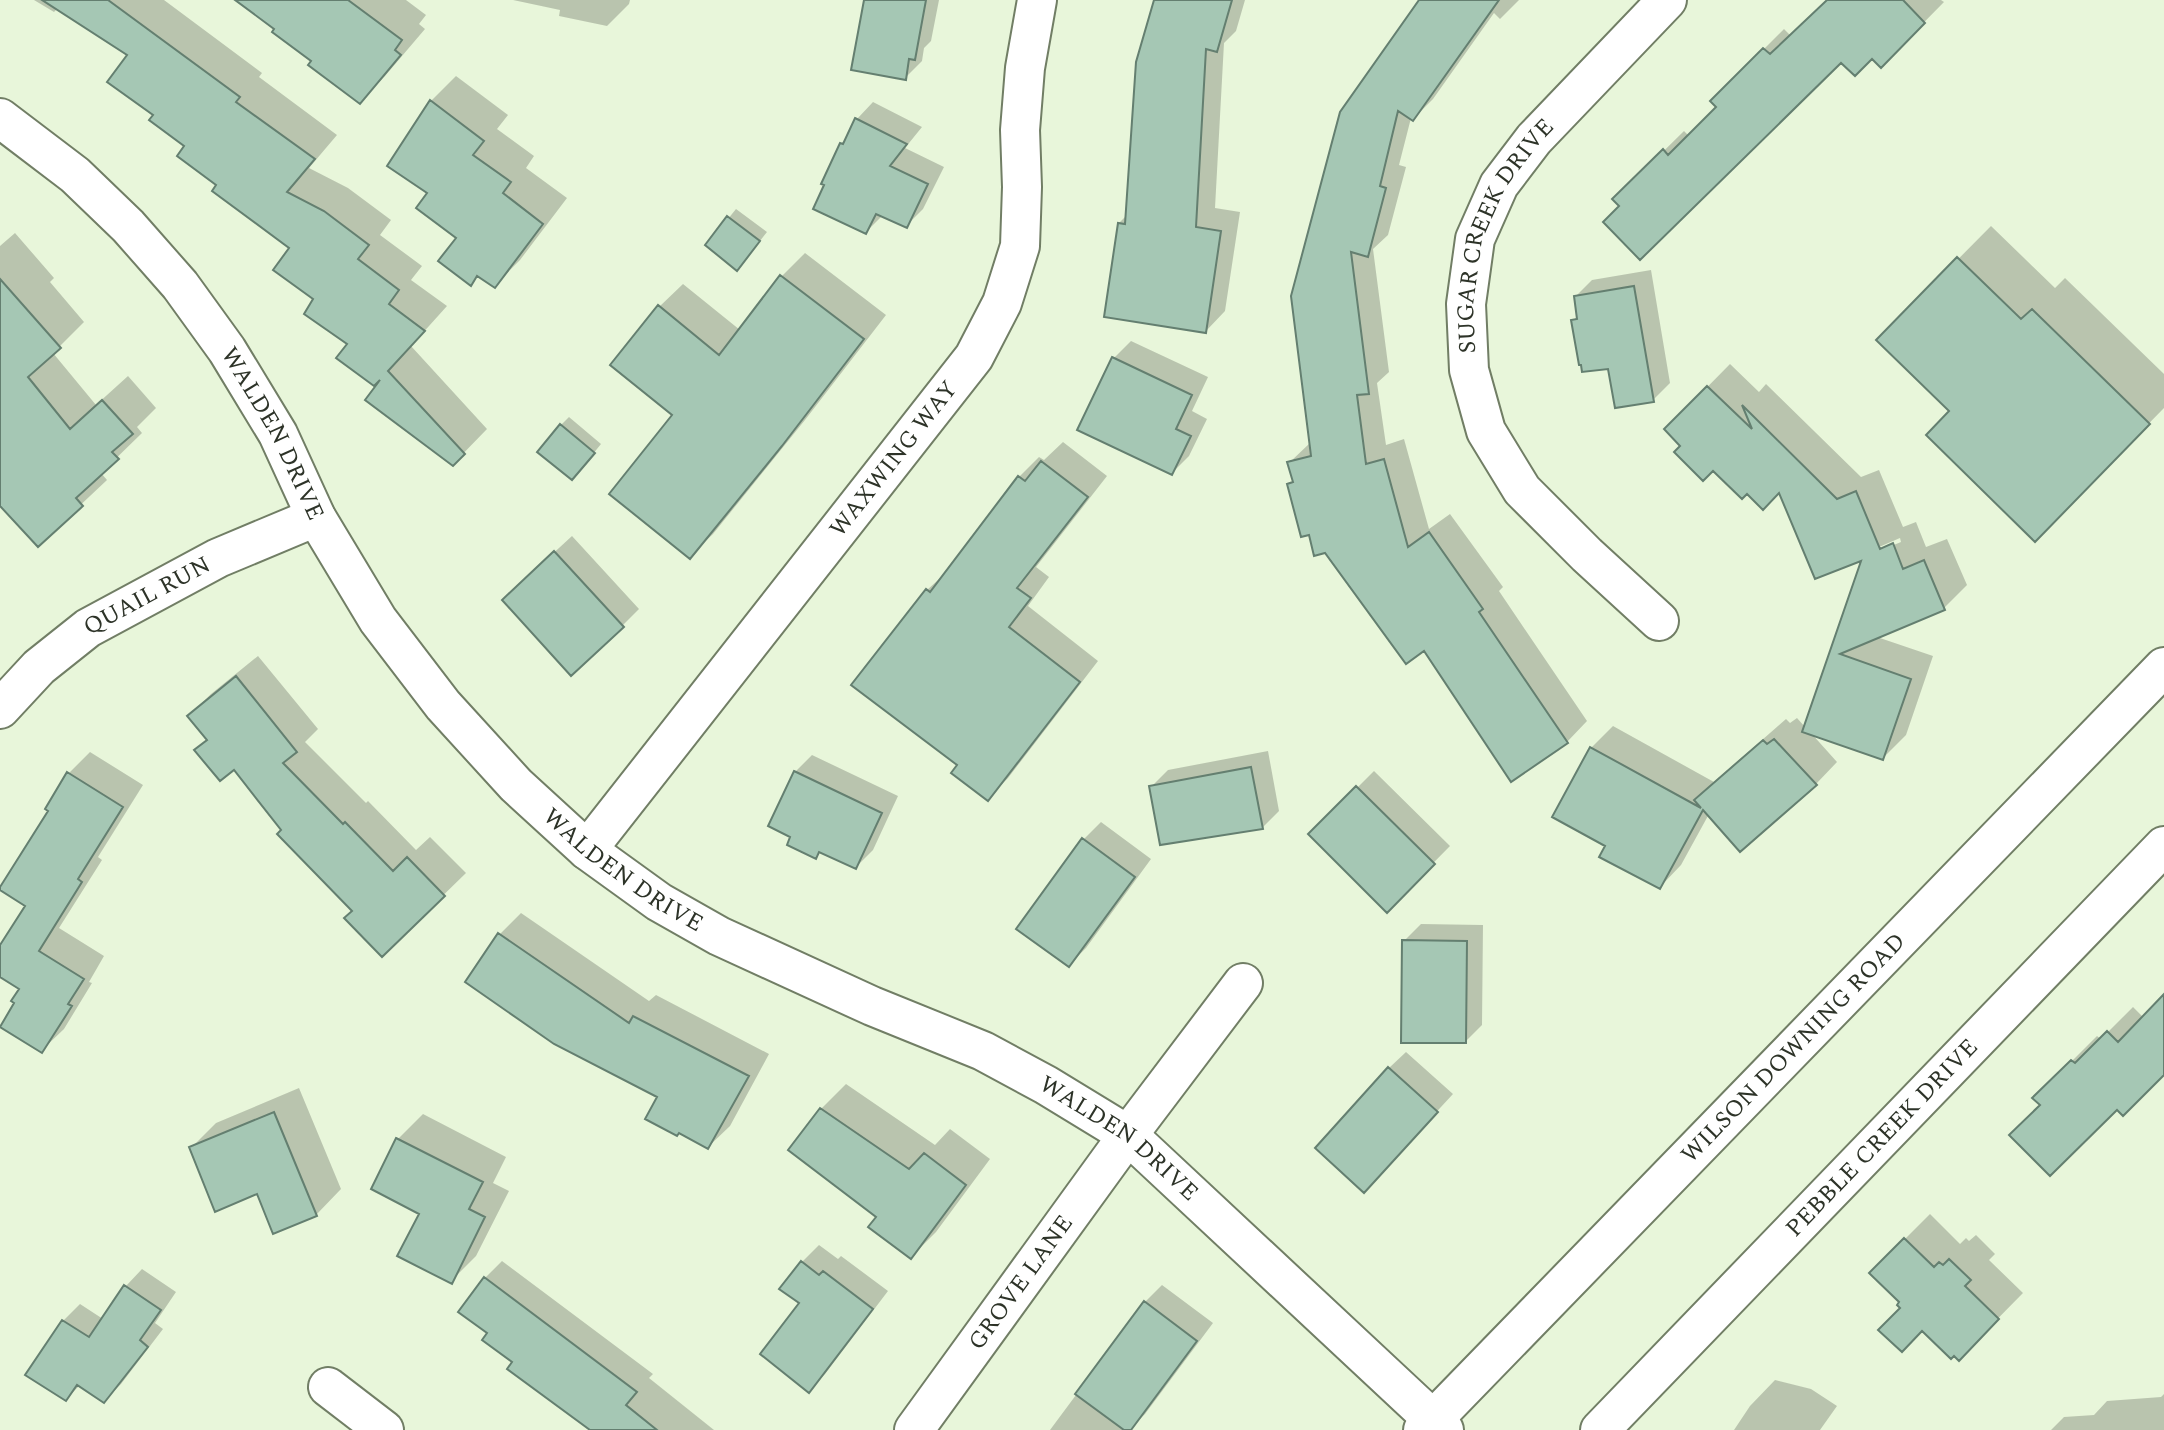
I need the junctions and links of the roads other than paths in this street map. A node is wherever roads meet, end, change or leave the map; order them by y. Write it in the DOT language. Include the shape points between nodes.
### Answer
graph roads {
  1 [pos="1037,0"];
  2 [pos="1667,0"];
  3 [pos="0,118"];
  4 [pos="316,517"];
  5 [pos="1659,621"];
  6 [pos="2164,667"];
  7 [pos="0,709"];
  8 [pos="2164,846"];
  9 [pos="587,850"];
  10 [pos="1243,983"];
  11 [pos="1128,1135"];
  12 [pos="328,1387"];
  13 [pos="1433,1427"];
  14 [pos="384,1430"];
  15 [pos="914,1430"];
  16 [pos="1600,1430"];
  1 -- 9 [label="street, WAXWING WAY" via="1020,130 1020,246 1002,303 974,357"];
  2 -- 5 [label="street, SUGAR CREEK DRIVE" via="1534,139 1499,185 1475,239 1466,304 1469,370 1486,431 1522,490"];
  3 -- 4 [label="street, WALDEN DRIVE" via="75,175 180,285 227,349 278,434"];
  4 -- 7 [label="street, QUAIL RUN" via="218,558 88,628 39,667"];
  4 -- 9 [label="street, WALDEN DRIVE" via="377,620 443,705 516,785"];
  6 -- 13 [label="street, WILSON DOWNING ROAD"];
  8 -- 16 [label="street, PEBBLE CREEK DRIVE"];
  9 -- 11 [label="street, WALDEN DRIVE" via="659,902 719,936 983,1051"];
  10 -- 11 [label="street, GROVE LANE"];
  11 -- 13 [label="street, WALDEN DRIVE"];
  11 -- 15 [label="street, GROVE LANE"];
  12 -- 14 [label="street"];
}
